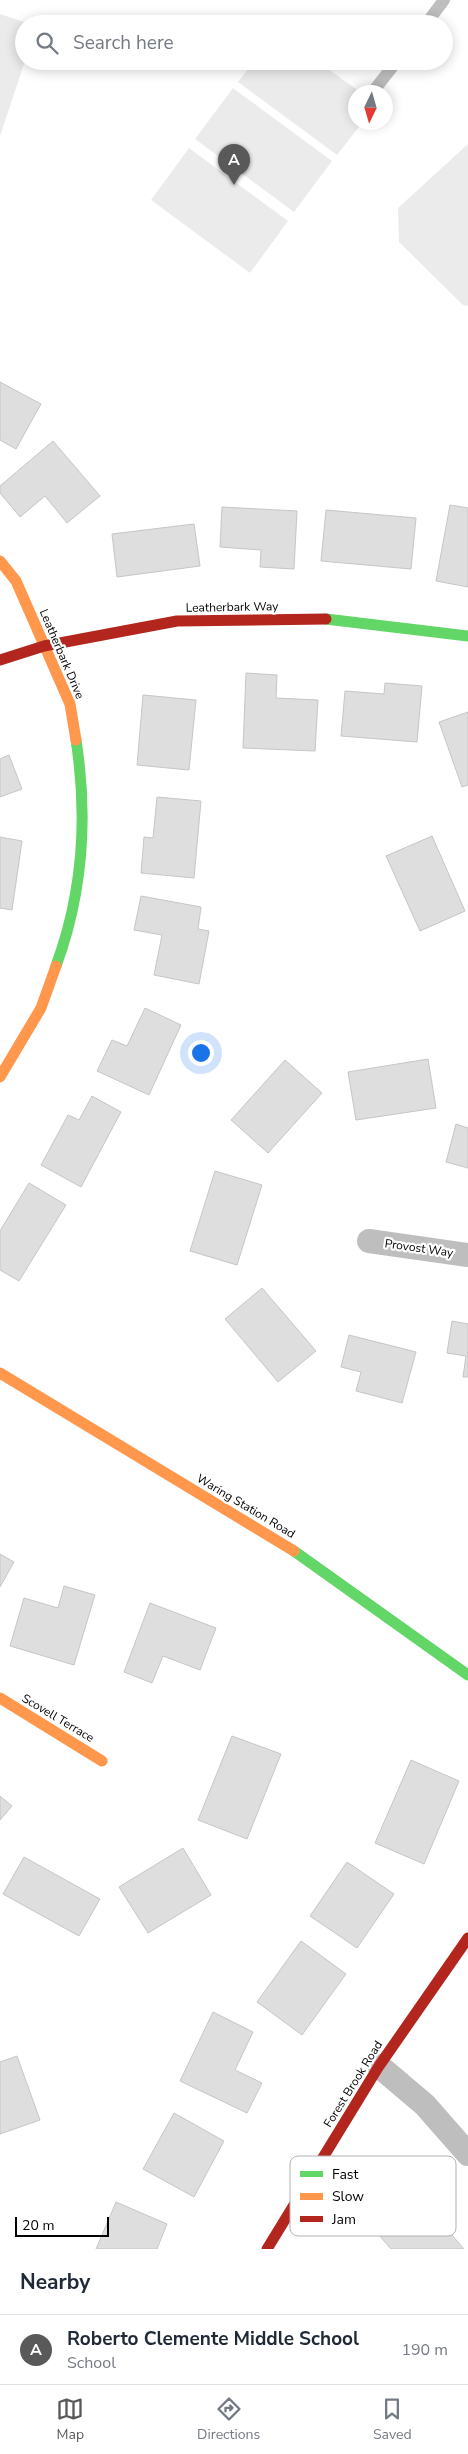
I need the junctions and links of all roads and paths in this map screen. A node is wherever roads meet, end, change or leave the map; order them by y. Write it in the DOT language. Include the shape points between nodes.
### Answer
graph roads {
  1 [pos="444,0"];
  2 [pos="433,15"];
  3 [pos="390,70"];
  4 [pos="379,85"];
  5 [pos="0,561"];
  6 [pos="468,636"];
  7 [pos="44,646"];
  8 [pos="0,660"];
  9 [pos="0,1077"];
  10 [pos="369,1241"];
  11 [pos="468,1255"];
  12 [pos="0,1373"];
  13 [pos="468,1675"];
  14 [pos="0,1698"];
  15 [pos="102,1761"];
  16 [pos="468,1938"];
  17 [pos="380,2066"];
  18 [pos="468,2154"];
  19 [pos="324,2156"];
  20 [pos="290,2212"];
  21 [pos="267,2249"];
  1 -- 2 [label="lane"];
  3 -- 4 [label="lane"];
  5 -- 7 [label="street, Leatherbark Drive" via="16,581"];
  6 -- 7 [label="street, Leatherbark Way" via="332,619 177,621"];
  7 -- 8 [label="street, Leatherbark Way"];
  7 -- 9 [label="street, Leatherbark Drive" via="70,704 82,780 82,854 69,931 40,1008"];
  10 -- 11 [label="street, Provost Way"];
  12 -- 13 [label="street, Waring Station Road" via="300,1554"];
  14 -- 15 [label="street, Scovell Terrace"];
  16 -- 17 [label="street, Forest Brook Road"];
  17 -- 18 [label="street" via="425,2105"];
  17 -- 19 [label="street, Forest Brook Road"];
  20 -- 21 [label="street, Forest Brook Road"];
}
